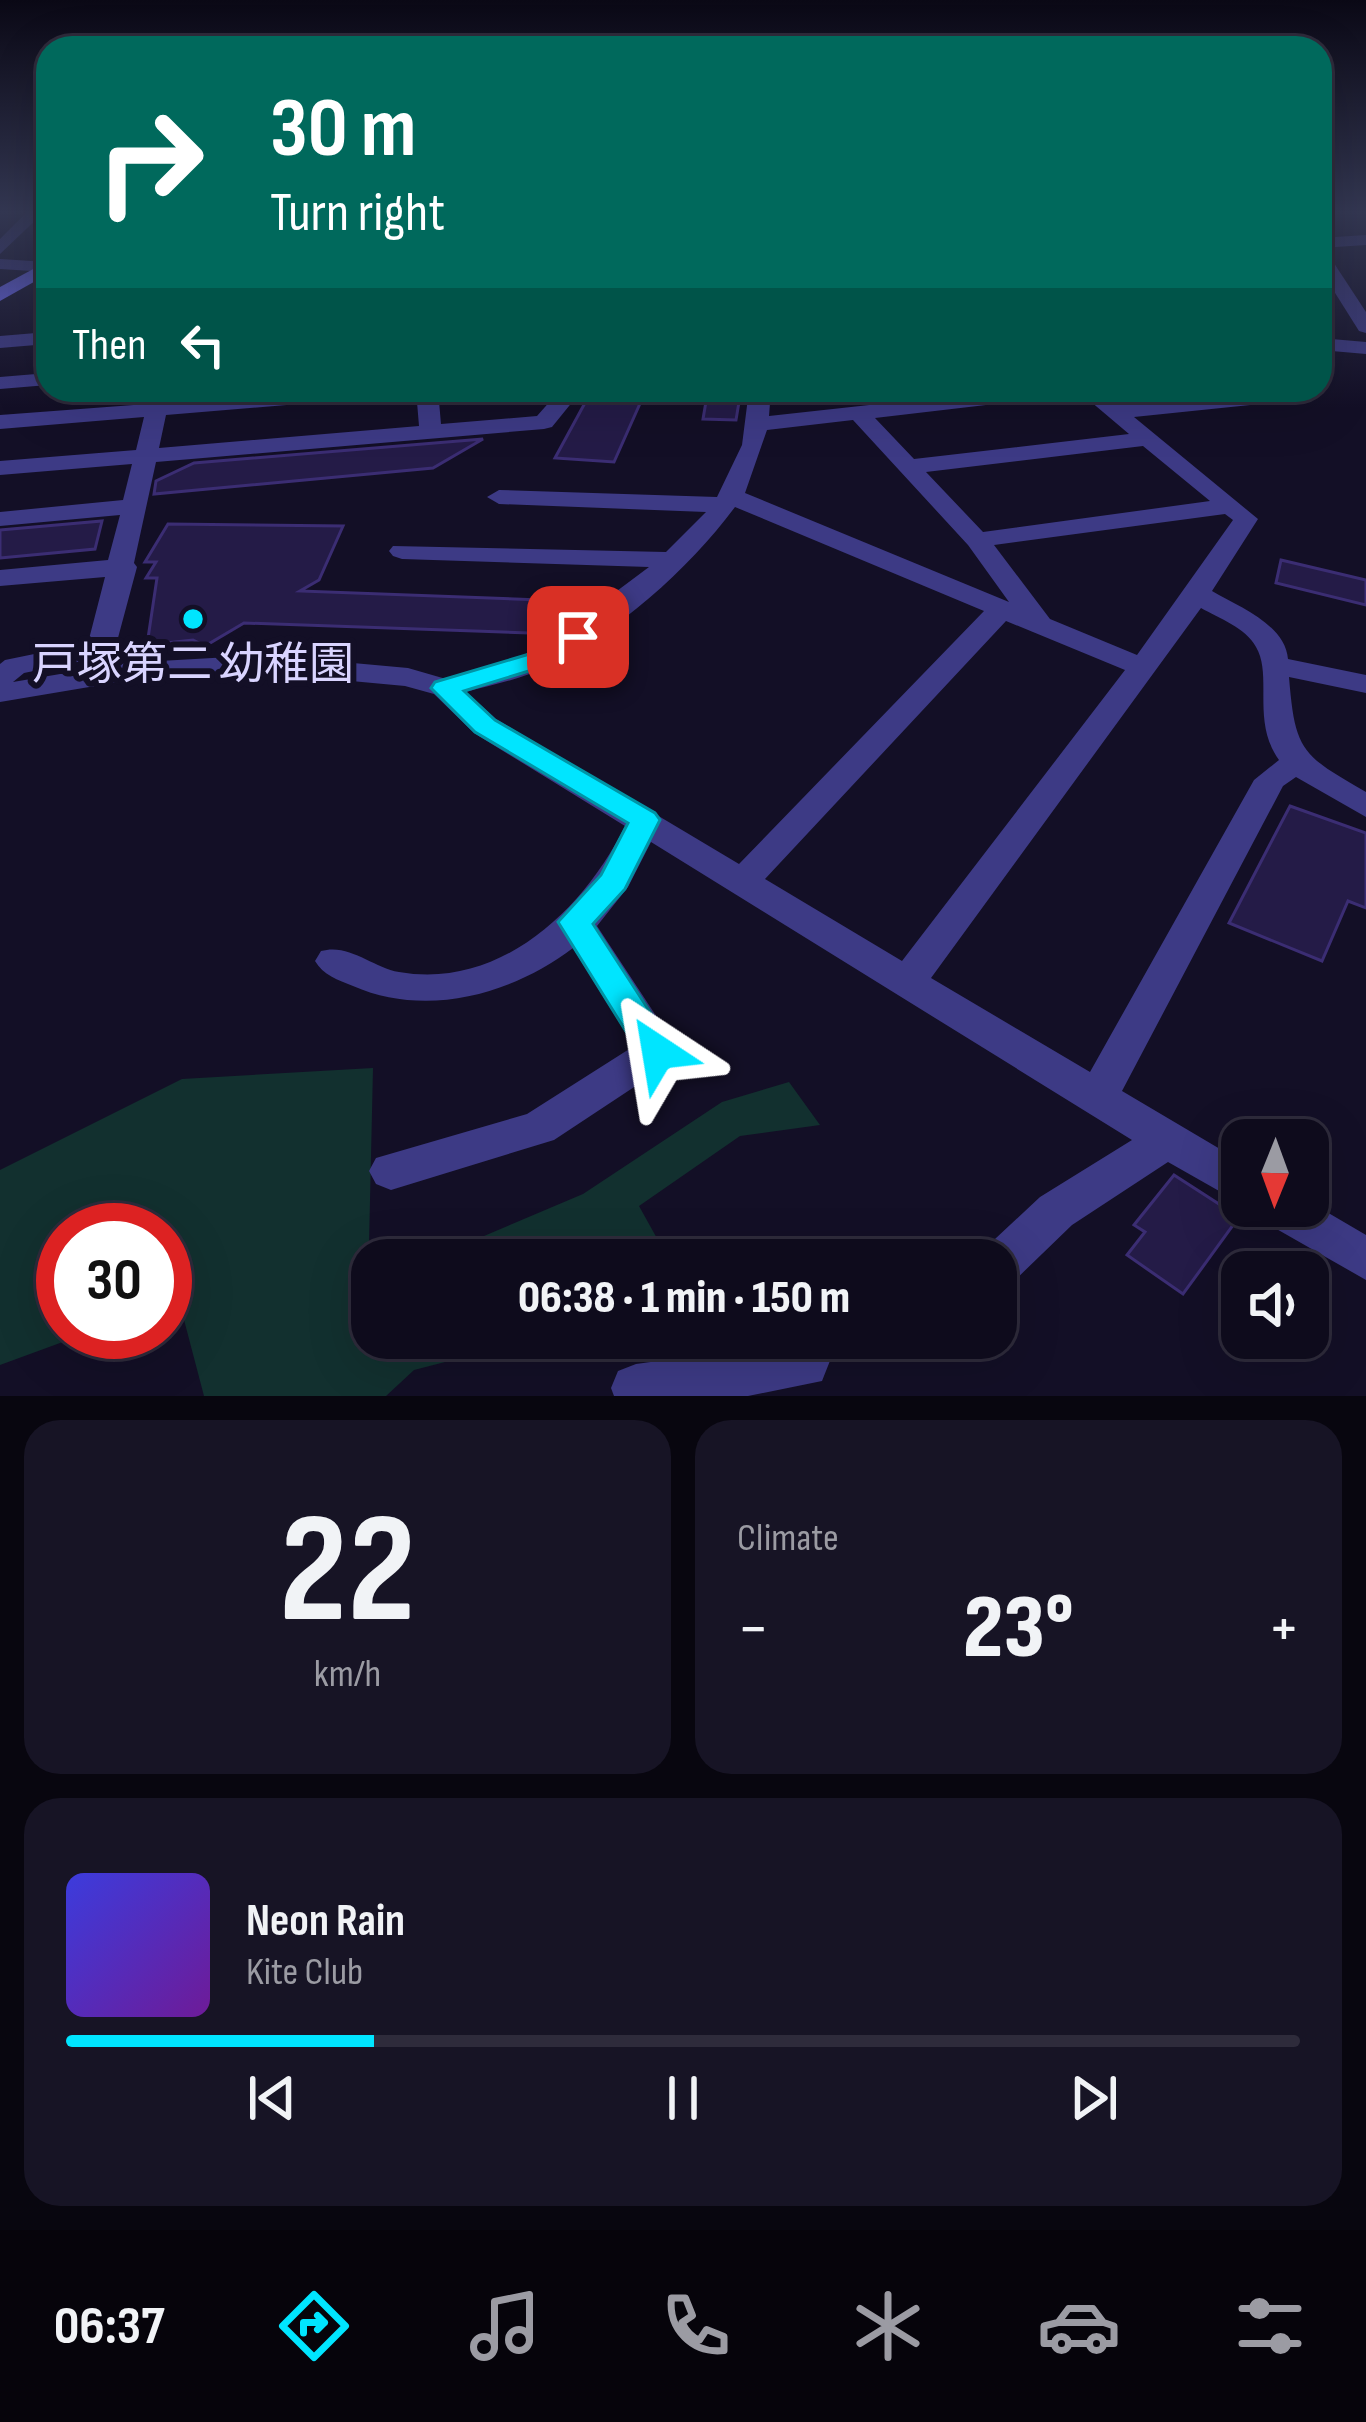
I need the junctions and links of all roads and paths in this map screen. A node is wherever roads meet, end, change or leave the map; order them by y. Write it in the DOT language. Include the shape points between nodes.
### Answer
graph roads {
  1 [pos="30,277"];
  2 [pos="1334,277"];
  3 [pos="0,295"];
  4 [pos="1366,327"];
  5 [pos="36,339"];
  6 [pos="0,342"];
  7 [pos="1332,345"];
  8 [pos="1366,348"];
  9 [pos="36,380"];
  10 [pos="0,383"];
  11 [pos="145,402"];
  12 [pos="160,402"];
  13 [pos="428,402"];
  14 [pos="561,402"];
  15 [pos="760,402"];
  16 [pos="956,402"];
  17 [pos="1103,402"];
  18 [pos="1218,402"];
  19 [pos="1116,412"];
  20 [pos="858,413"];
  21 [pos="0,422"];
  22 [pos="759,424"];
  23 [pos="431,431"];
  24 [pos="1148,439"];
  25 [pos="148,455"];
  26 [pos="910,467"];
  27 [pos="0,468"];
  28 [pos="499,497"];
  29 [pos="727,501"];
  30 [pos="137,506"];
  31 [pos="1230,506"];
  32 [pos="0,519"];
  33 [pos="977,540"];
  34 [pos="402,551"];
  35 [pos="669,560"];
  36 [pos="124,566"];
  37 [pos="0,578"];
  38 [pos="1196,594"];
  39 [pos="1001,609"];
  40 [pos="1040,625"];
  41 [pos="1274,664"];
  42 [pos="1139,666"];
  43 [pos="0,678"];
  44 [pos="1366,684"];
  45 [pos="445,688"];
  46 [pos="0,693"];
  47 [pos="1294,764"];
  48 [pos="1366,806"];
  49 [pos="645,820"];
  50 [pos="744,880"];
  51 [pos="574,922"];
  52 [pos="334,961"];
  53 [pos="908,982"];
  54 [pos="1097,1099"];
  55 [pos="1168,1140"];
  56 [pos="391,1172"];
  57 [pos="1221,1172"];
  58 [pos="1312,1227"];
  59 [pos="1017,1248"];
  60 [pos="1366,1259"];
  61 [pos="807,1359"];
  62 [pos="636,1388"];
  1 -- 3 [label="street"];
  2 -- 4 [label="street"];
  5 -- 6 [label="street"];
  7 -- 8 [label="street"];
  9 -- 10 [label="street"];
  11 -- 21 [label="street"];
  12 -- 25 [label="street"];
  13 -- 23 [label="street"];
  14 -- 23 [label="street" via="544,422"];
  15 -- 22 [label="street"];
  16 -- 20 [label="street"];
  17 -- 19 [label="street"];
  18 -- 19 [label="street"];
  19 -- 24 [label="street"];
  20 -- 22 [label="street"];
  20 -- 26 [label="street"];
  22 -- 29 [label="street"];
  23 -- 25 [label="street"];
  24 -- 26 [label="street"];
  24 -- 31 [label="street"];
  25 -- 27 [label="street"];
  25 -- 30 [label="street"];
  26 -- 33 [label="street"];
  28 -- 29 [label="street"];
  29 -- 35 [label="street"];
  29 -- 39 [label="street"];
  30 -- 32 [label="street"];
  30 -- 36 [label="street"];
  31 -- 33 [label="street"];
  31 -- 38 [label="street" via="1246,519"];
  33 -- 40 [label="street"];
  34 -- 35 [label="street"];
  35 -- 45 [label="street" via="578,637 536,661"];
  36 -- 37 [label="street"];
  36 -- 43 [label="street" via="101,650 15,666"];
  38 -- 41 [label="street" via="1255,628 1273,649"];
  38 -- 42 [label="street"];
  39 -- 40 [label="street"];
  39 -- 50 [label="street"];
  40 -- 42 [label="street"];
  41 -- 44 [label="street"];
  41 -- 47 [label="street" via="1282,747"];
  42 -- 53 [label="street"];
  45 -- 46 [label="street" via="341,669 222,664"];
  45 -- 49 [label="street" via="485,726"];
  47 -- 48 [label="street"];
  47 -- 54 [label="street" via="1270,780"];
  49 -- 50 [label="street"];
  49 -- 51 [label="street" via="614,881"];
  50 -- 53 [label="street"];
  51 -- 52 [label="street" via="502,973 455,985 394,985"];
  51 -- 56 [label="street" via="658,1052 539,1128"];
  53 -- 54 [label="street"];
  54 -- 55 [label="street"];
  55 -- 57 [label="street"];
  55 -- 59 [label="street" via="1056,1211"];
  58 -- 60 [label="street"];
  61 -- 62 [label="street"];
}
